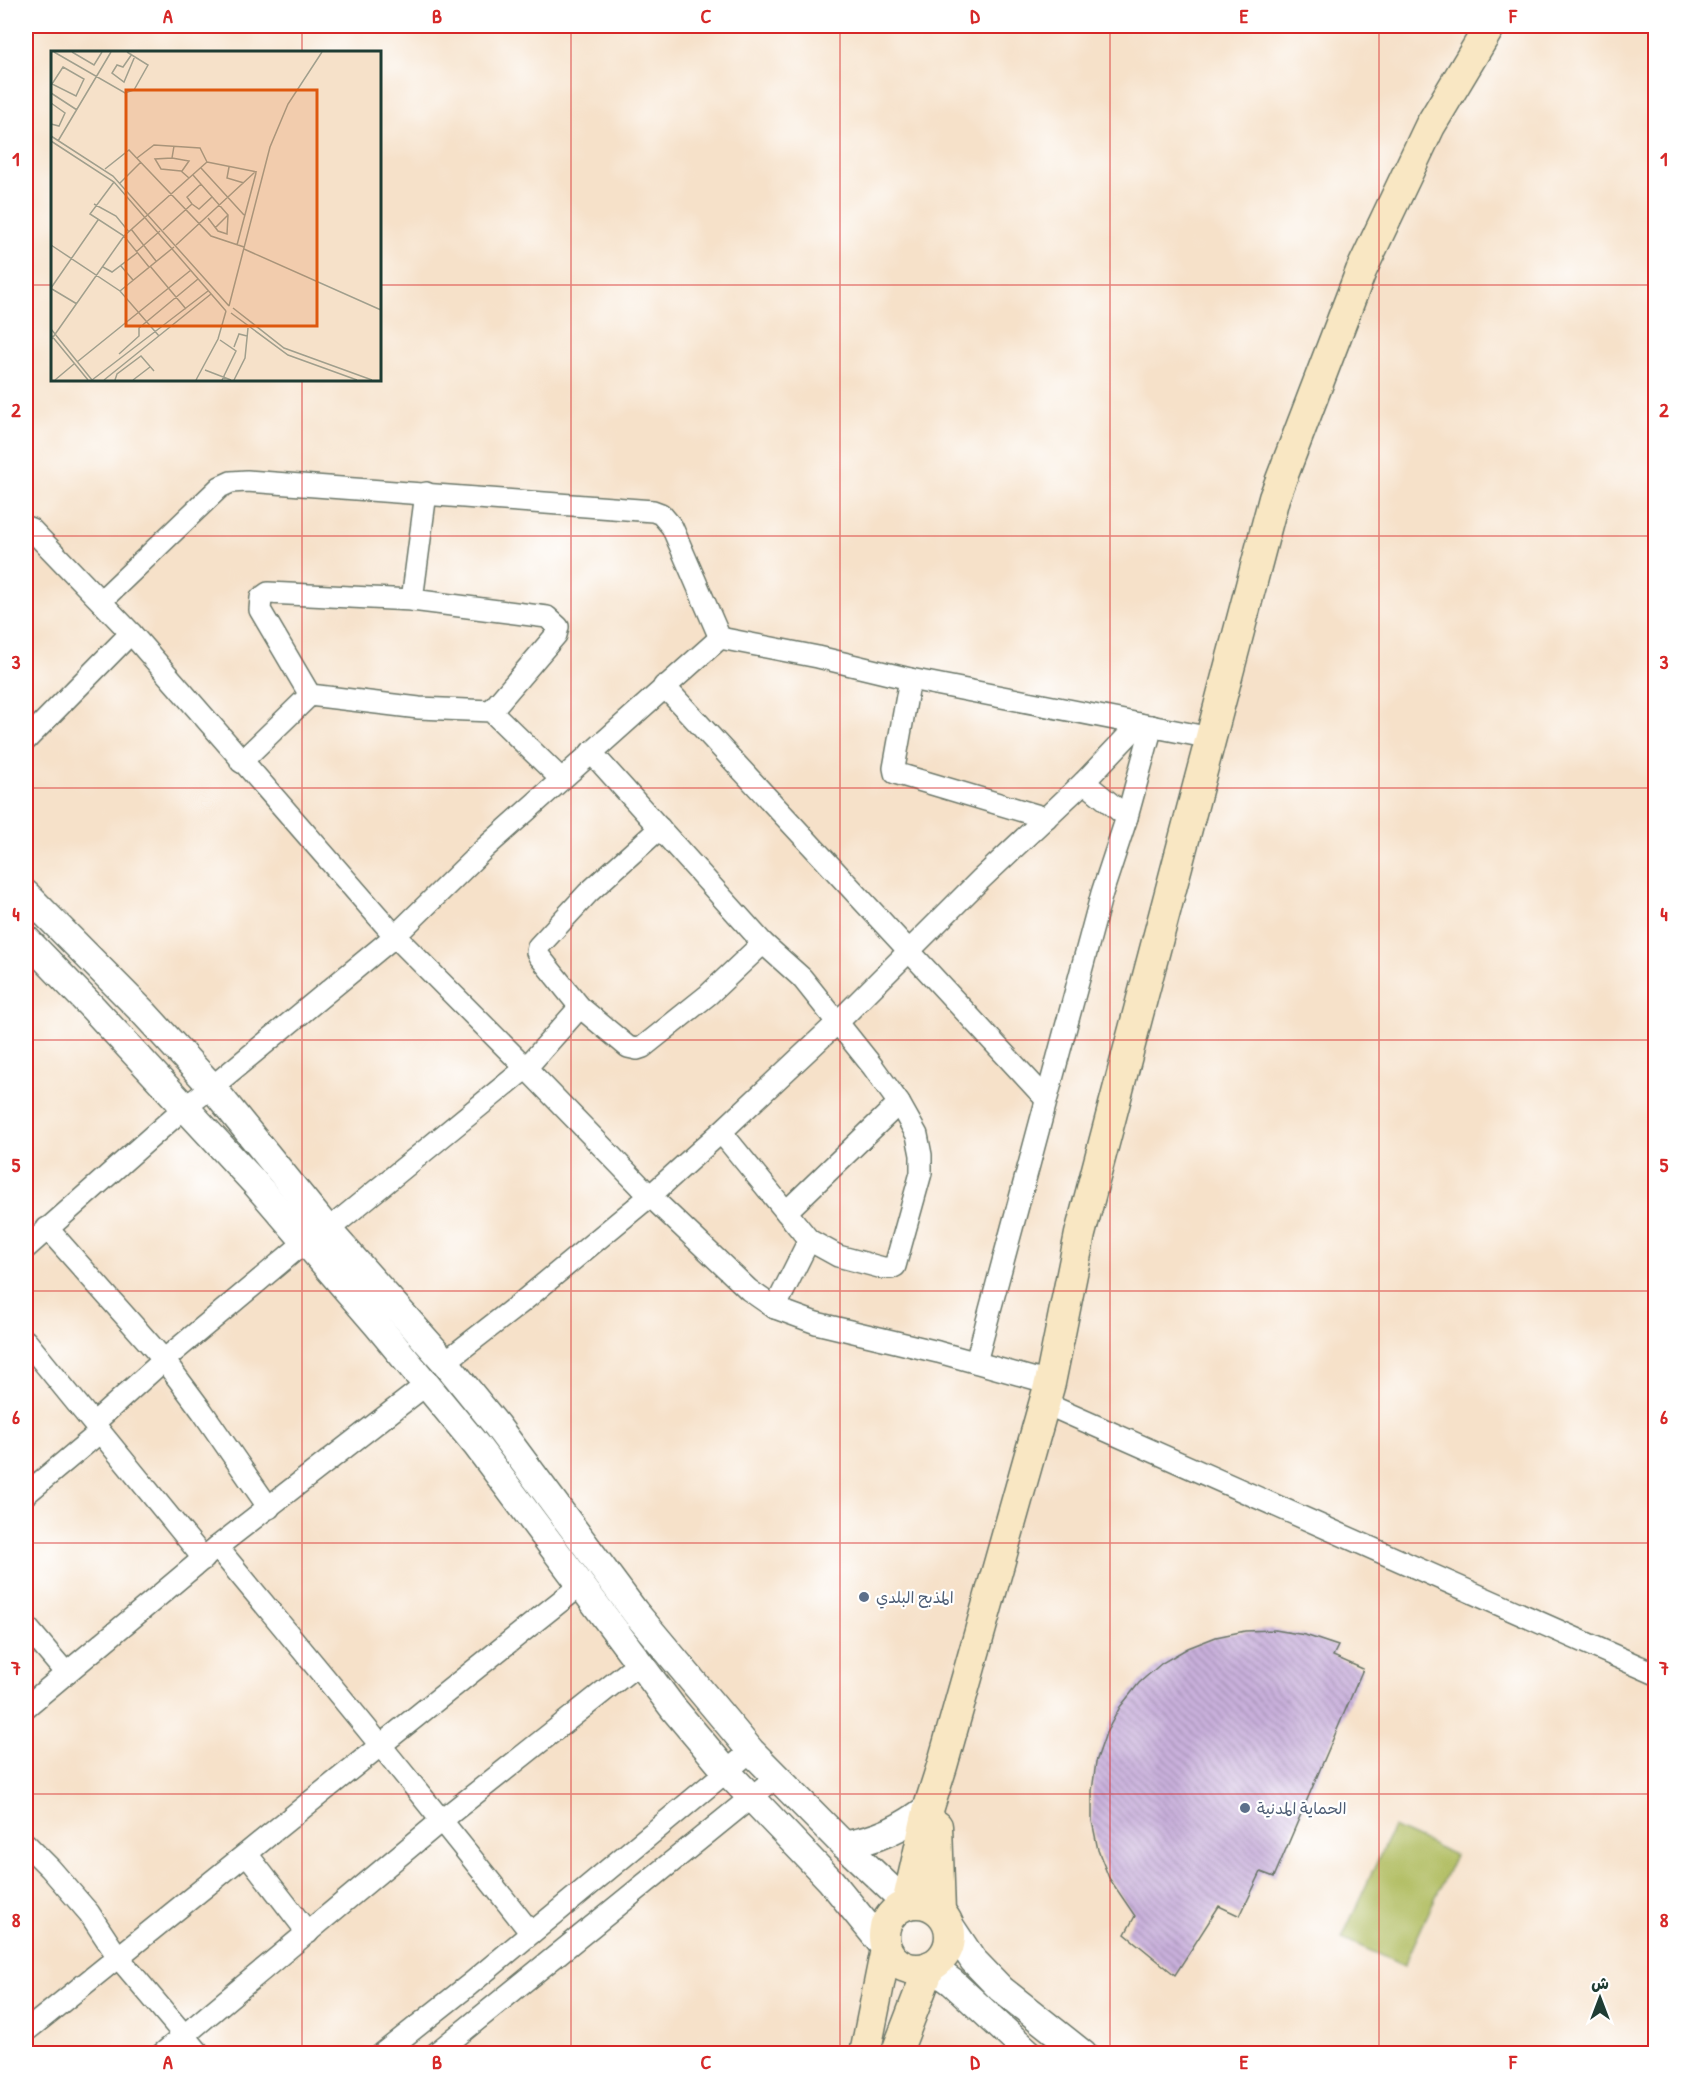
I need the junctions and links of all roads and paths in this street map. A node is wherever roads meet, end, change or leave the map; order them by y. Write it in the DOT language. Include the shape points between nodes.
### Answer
graph roads {
  1 [pos="1490,26"];
  2 [pos="426,493"];
  3 [pos="26,526"];
  4 [pos="412,600"];
  5 [pos="101,602"];
  6 [pos="131,633"];
  7 [pos="720,638"];
  8 [pos="910,679"];
  9 [pos="664,687"];
  10 [pos="310,695"];
  11 [pos="491,711"];
  12 [pos="1146,725"];
  13 [pos="1211,738"];
  14 [pos="26,740"];
  15 [pos="591,752"];
  16 [pos="242,762"];
  17 [pos="561,779"];
  18 [pos="1084,782"];
  19 [pos="1127,817"];
  20 [pos="1046,818"];
  21 [pos="660,828"];
  22 [pos="26,894"];
  23 [pos="395,936"];
  24 [pos="26,939"];
  25 [pos="764,943"];
  26 [pos="909,952"];
  27 [pos="580,1007"];
  28 [pos="838,1022"];
  29 [pos="526,1068"];
  30 [pos="212,1088"];
  31 [pos="1046,1099"];
  32 [pos="899,1103"];
  33 [pos="184,1108"];
  34 [pos="721,1132"];
  35 [pos="650,1196"];
  36 [pos="786,1212"];
  37 [pos="47,1228"];
  38 [pos="316,1236"];
  39 [pos="809,1240"];
  40 [pos="26,1248"];
  41 [pos="775,1308"];
  42 [pos="26,1341"];
  43 [pos="164,1360"];
  44 [pos="445,1362"];
  45 [pos="976,1362"];
  46 [pos="427,1384"];
  47 [pos="1047,1393"];
  48 [pos="97,1428"];
  49 [pos="26,1494"];
  50 [pos="269,1508"];
  51 [pos="211,1553"];
  52 [pos="581,1585"];
  53 [pos="26,1626"];
  54 [pos="638,1664"];
  55 [pos="65,1672"];
  56 [pos="1656,1674"];
  57 [pos="26,1707"];
  58 [pos="379,1745"];
  59 [pos="751,1751"];
  60 [pos="942,1766"];
  61 [pos="726,1771"];
  62 [pos="776,1778"];
  63 [pos="750,1797"];
  64 [pos="929,1807"];
  65 [pos="442,1820"];
  66 [pos="26,1844"];
  67 [pos="844,1845"];
  68 [pos="247,1854"];
  69 [pos="907,1904"];
  70 [pos="943,1916"];
  71 [pos="308,1933"];
  72 [pos="531,1933"];
  73 [pos="886,1949"];
  74 [pos="118,1957"];
  75 [pos="930,1966"];
  76 [pos="469,1985"];
  77 [pos="489,2010"];
  78 [pos="26,2031"];
  79 [pos="186,2034"];
  80 [pos="162,2054"];
  81 [pos="200,2054"];
  82 [pos="382,2054"];
  83 [pos="435,2054"];
  84 [pos="865,2054"];
  85 [pos="896,2054"];
  86 [pos="1030,2054"];
  87 [pos="1083,2054"];
  1 -- 13 [label="main road" via="1430,126 1389,209 1318,379 1274,498"];
  2 -- 4 [label="street"];
  2 -- 5 [label="street" via="231,482 213,493"];
  2 -- 7 [label="street" via="661,514 672,527"];
  3 -- 5 [label="street"];
  4 -- 10 [label="street" via="268,593 261,598 260,609"];
  4 -- 11 [label="street" via="547,617 558,627 556,635"];
  5 -- 6 [label="street"];
  6 -- 14 [label="street"];
  6 -- 16 [label="street"];
  7 -- 8 [label="street"];
  7 -- 9 [label="street"];
  8 -- 12 [label="street"];
  8 -- 20 [label="street" via="895,773"];
  9 -- 15 [label="street"];
  9 -- 26 [label="street"];
  10 -- 11 [label="street" via="419,708"];
  10 -- 16 [label="street"];
  11 -- 17 [label="street"];
  12 -- 13 [label="street"];
  12 -- 18 [label="street"];
  12 -- 19 [label="street"];
  13 -- 47 [label="main road" via="1080,1234"];
  15 -- 17 [label="street"];
  15 -- 21 [label="street"];
  16 -- 23 [label="street"];
  17 -- 23 [label="street"];
  18 -- 19 [label="street"];
  18 -- 20 [label="street"];
  19 -- 31 [label="street" via="1102,893"];
  20 -- 26 [label="street"];
  21 -- 25 [label="street"];
  21 -- 27 [label="street" via="588,893 538,947 539,956"];
  22 -- 30 [label="street"];
  23 -- 29 [label="street"];
  23 -- 30 [label="street"];
  24 -- 33 [label="street"];
  25 -- 27 [label="street" via="643,1047 628,1047"];
  25 -- 28 [label="street" via="802,978"];
  26 -- 28 [label="street"];
  26 -- 31 [label="street"];
  27 -- 29 [label="street"];
  28 -- 32 [label="street"];
  28 -- 34 [label="street"];
  29 -- 35 [label="street"];
  29 -- 38 [label="street"];
  30 -- 33 [label="street"];
  30 -- 38 [label="street" via="285,1175"];
  31 -- 45 [label="street"];
  32 -- 36 [label="street"];
  32 -- 39 [label="street" via="917,1135 921,1173 895,1266 887,1269 838,1256"];
  33 -- 37 [label="street"];
  33 -- 38 [label="street" via="254,1182"];
  34 -- 35 [label="street"];
  34 -- 36 [label="street"];
  35 -- 41 [label="street" via="749,1290"];
  35 -- 44 [label="street"];
  36 -- 39 [label="street"];
  37 -- 40 [label="street"];
  37 -- 43 [label="street"];
  38 -- 43 [label="street"];
  38 -- 44 [label="street"];
  38 -- 46 [label="street"];
  39 -- 41 [label="street"];
  41 -- 45 [label="street" via="816,1323"];
  42 -- 48 [label="street"];
  43 -- 48 [label="street"];
  43 -- 50 [label="street"];
  44 -- 59 [label="street" via="635,1612"];
  45 -- 47 [label="street"];
  46 -- 50 [label="street"];
  46 -- 52 [label="street"];
  47 -- 56 [label="street"];
  47 -- 60 [label="main road"];
  48 -- 49 [label="street"];
  48 -- 51 [label="street"];
  50 -- 51 [label="street"];
  51 -- 55 [label="street"];
  51 -- 58 [label="street"];
  52 -- 54 [label="street"];
  52 -- 58 [label="street"];
  53 -- 55 [label="street"];
  54 -- 61 [label="street"];
  54 -- 65 [label="street"];
  55 -- 57 [label="street"];
  58 -- 65 [label="street"];
  58 -- 68 [label="street"];
  59 -- 61 [label="street"];
  59 -- 62 [label="street"];
  60 -- 64 [label="main road"];
  60 -- 70 [label="main road" via="937,1830"];
  61 -- 63 [label="street"];
  61 -- 72 [label="street"];
  62 -- 63 [label="street"];
  62 -- 67 [label="street"];
  63 -- 73 [label="street" via="831,1881"];
  63 -- 77 [label="street"];
  64 -- 67 [label="street" via="881,1837"];
  64 -- 69 [label="main road"];
  65 -- 71 [label="street"];
  65 -- 72 [label="street"];
  66 -- 74 [label="street" via="89,1913"];
  67 -- 69 [label="street"];
  68 -- 71 [label="street"];
  68 -- 74 [label="street"];
  69 -- 70 [label="main road" via="930,1905"];
  69 -- 73 [label="main road" via="897,1908 884,1926"];
  70 -- 75 [label="main road" via="950,1942 939,1961"];
  70 -- 87 [label="street" via="972,1960"];
  71 -- 79 [label="street"];
  72 -- 76 [label="street"];
  73 -- 75 [label="main road" via="899,1964 909,1968"];
  73 -- 84 [label="main road"];
  74 -- 78 [label="street"];
  74 -- 79 [label="street"];
  75 -- 85 [label="main road"];
  75 -- 86 [label="street"];
  76 -- 77 [label="street"];
  76 -- 82 [label="street"];
  77 -- 83 [label="street"];
  79 -- 80 [label="street"];
  79 -- 81 [label="street"];
}
